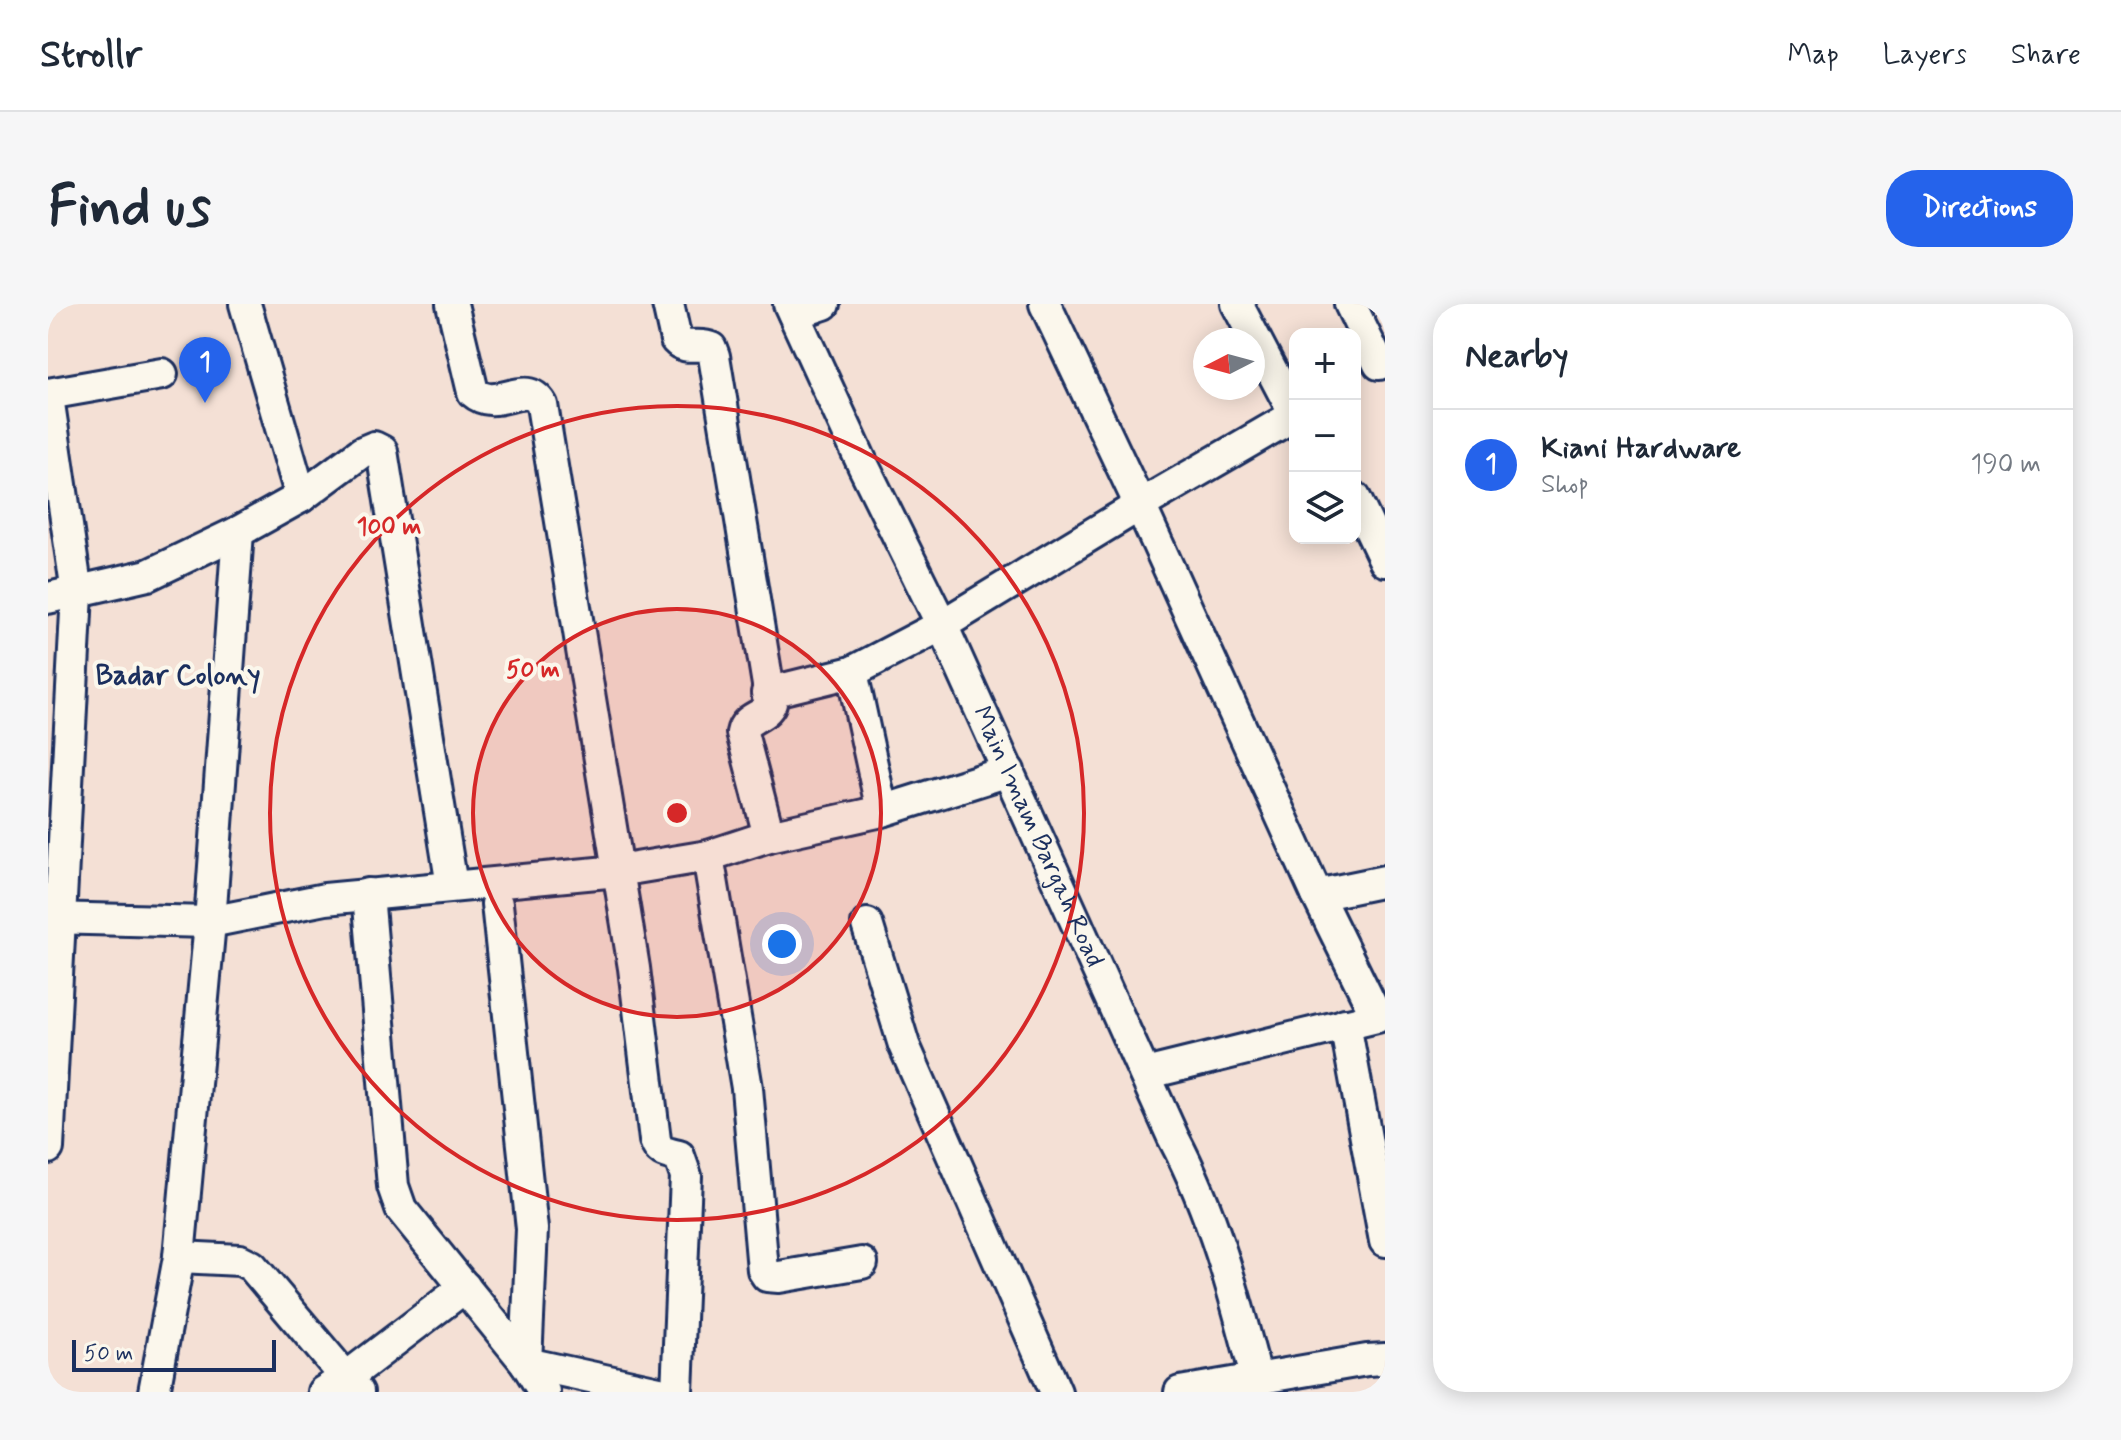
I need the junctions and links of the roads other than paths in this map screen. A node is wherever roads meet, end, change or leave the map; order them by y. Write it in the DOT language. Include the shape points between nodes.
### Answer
graph roads {
  1 [pos="245,304"];
  2 [pos="452,304"];
  3 [pos="668,304"];
  4 [pos="824,304"];
  5 [pos="1045,304"];
  6 [pos="1237,304"];
  7 [pos="1350,304"];
  8 [pos="791,309"];
  9 [pos="1373,368"];
  10 [pos="162,374"];
  11 [pos="48,396"];
  12 [pos="1289,404"];
  13 [pos="1289,418"];
  14 [pos="301,497"];
  15 [pos="1140,505"];
  16 [pos="1361,511"];
  17 [pos="238,532"];
  18 [pos="1385,561"];
  19 [pos="62,595"];
  20 [pos="942,625"];
  21 [pos="852,672"];
  22 [pos="767,693"];
  23 [pos="1009,771"];
  24 [pos="882,811"];
  25 [pos="769,836"];
  26 [pos="708,856"];
  27 [pos="618,871"];
  28 [pos="1385,881"];
  29 [pos="452,886"];
  30 [pos="368,894"];
  31 [pos="1317,895"];
  32 [pos="497,904"];
  33 [pos="54,919"];
  34 [pos="210,922"];
  35 [pos="867,924"];
  36 [pos="1381,1016"];
  37 [pos="1345,1024"];
  38 [pos="1145,1074"];
  39 [pos="48,1148"];
  40 [pos="1385,1241"];
  41 [pos="179,1257"];
  42 [pos="862,1263"];
  43 [pos="465,1287"];
  44 [pos="1385,1359"];
  45 [pos="526,1363"];
  46 [pos="1257,1380"];
  47 [pos="342,1387"];
  48 [pos="154,1392"];
  49 [pos="544,1392"];
  50 [pos="659,1392"];
  51 [pos="677,1392"];
  52 [pos="1056,1392"];
  53 [pos="1180,1392"];
  1 -- 14 [label="street"];
  2 -- 27 [label="street" via="473,392 493,401 528,393 542,405"];
  3 -- 22 [label="street" via="676,340 685,346 706,345 714,356"];
  4 -- 8 [label="street"];
  5 -- 15 [label="street"];
  6 -- 12 [label="street"];
  7 -- 9 [label="street"];
  8 -- 20 [label="street, Main Imam Bargah Road"];
  10 -- 11 [label="street"];
  11 -- 19 [label="street"];
  13 -- 15 [label="street"];
  14 -- 17 [label="street"];
  14 -- 29 [label="street" via="362,452 374,447 382,451"];
  15 -- 20 [label="street"];
  15 -- 31 [label="street"];
  16 -- 18 [label="street"];
  17 -- 19 [label="street" via="148,575"];
  17 -- 34 [label="street"];
  19 -- 33 [label="street"];
  20 -- 21 [label="street"];
  20 -- 23 [label="street, Main Imam Bargah Road"];
  21 -- 22 [label="street"];
  21 -- 24 [label="street"];
  22 -- 25 [label="street" via="770,708 747,722 742,733"];
  23 -- 24 [label="street"];
  23 -- 38 [label="street, Main Imam Bargah Road"];
  24 -- 25 [label="street"];
  25 -- 26 [label="street"];
  26 -- 27 [label="street"];
  26 -- 42 [label="street" via="747,1088 763,1270 779,1277"];
  27 -- 29 [label="street"];
  27 -- 51 [label="street" via="655,1140 663,1153 679,1156 686,1176"];
  28 -- 31 [label="street"];
  29 -- 30 [label="street"];
  30 -- 34 [label="street"];
  30 -- 43 [label="street" via="395,1197"];
  31 -- 36 [label="street"];
  32 -- 45 [label="street" via="532,1229"];
  33 -- 34 [label="street"];
  33 -- 39 [label="street"];
  34 -- 41 [label="street"];
  35 -- 52 [label="street" via="904,1045"];
  36 -- 37 [label="street"];
  37 -- 38 [label="street"];
  37 -- 40 [label="street"];
  38 -- 46 [label="street, Main Imam Bargah Road" via="1214,1229"];
  41 -- 47 [label="street" via="240,1260 252,1266"];
  41 -- 48 [label="street"];
  43 -- 45 [label="street"];
  43 -- 47 [label="street"];
  44 -- 46 [label="street"];
  45 -- 49 [label="street"];
  45 -- 50 [label="street"];
  46 -- 53 [label="street"];
}
